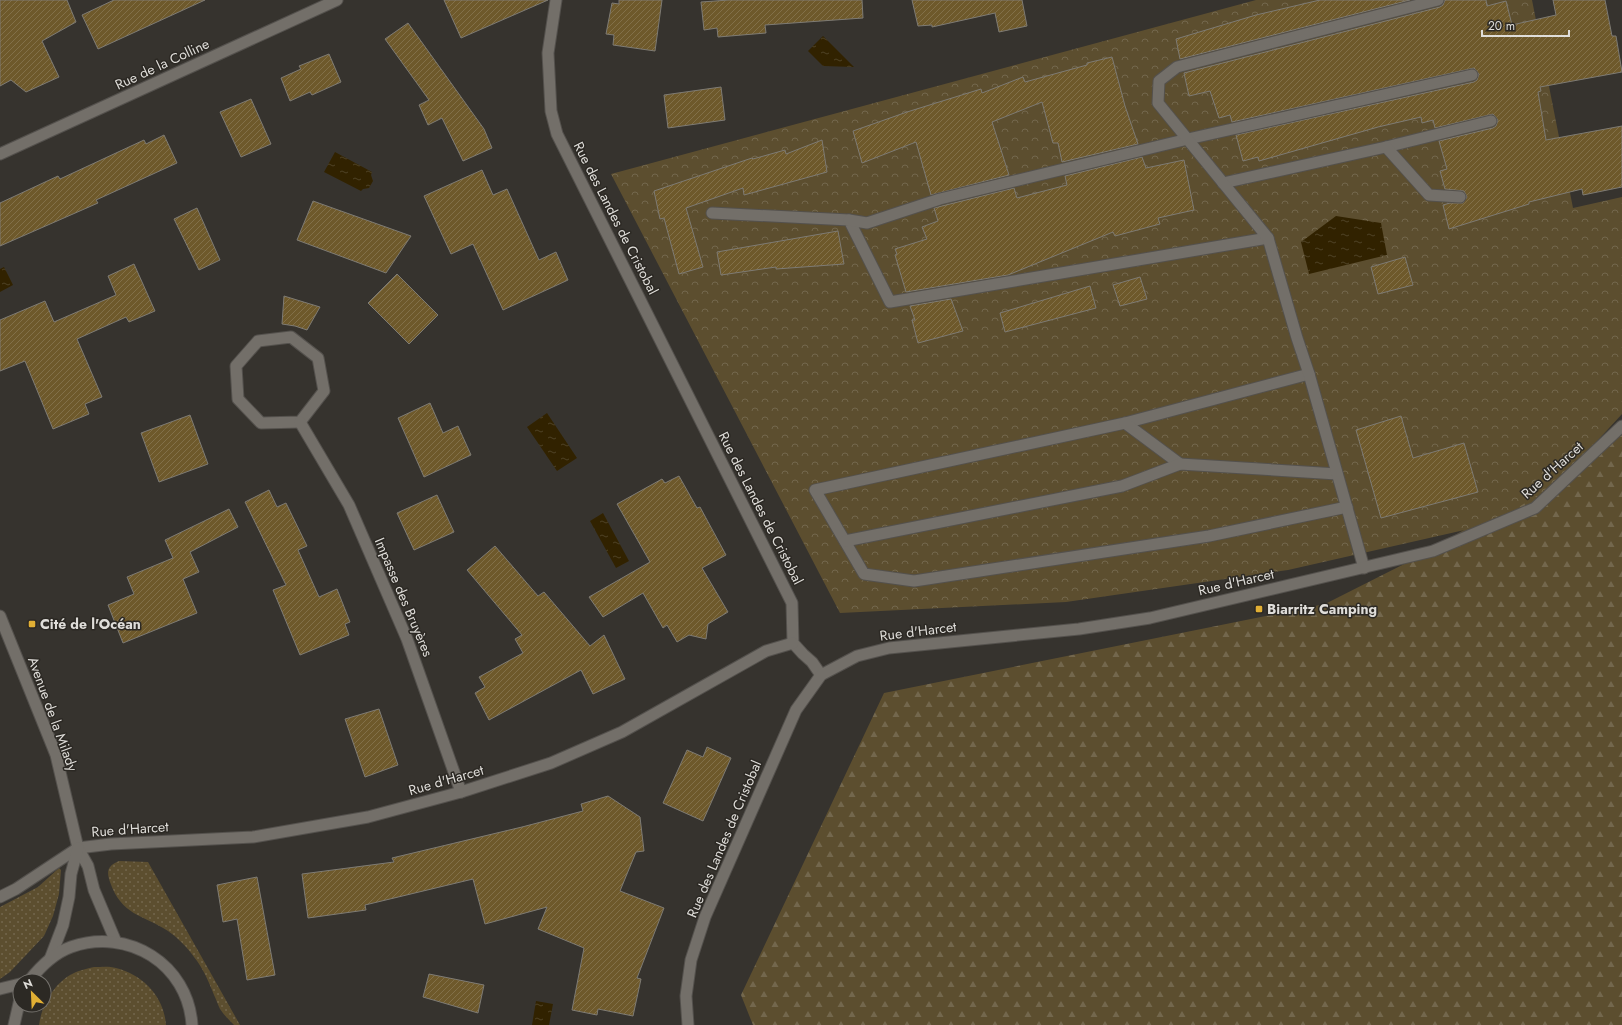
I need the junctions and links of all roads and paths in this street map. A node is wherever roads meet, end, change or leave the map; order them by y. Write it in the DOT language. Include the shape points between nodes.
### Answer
graph roads {
  1 [pos="337,0"];
  2 [pos="556,0"];
  3 [pos="1438,0"];
  4 [pos="1472,75"];
  5 [pos="1491,121"];
  6 [pos="1188,139"];
  7 [pos="1386,147"];
  8 [pos="0,154"];
  9 [pos="1224,183"];
  10 [pos="1460,197"];
  11 [pos="712,213"];
  12 [pos="849,220"];
  13 [pos="1268,238"];
  14 [pos="1310,374"];
  15 [pos="300,422"];
  16 [pos="1125,424"];
  17 [pos="1622,426"];
  18 [pos="1180,464"];
  19 [pos="1337,474"];
  20 [pos="1347,507"];
  21 [pos="845,541"];
  22 [pos="1364,568"];
  23 [pos="0,616"];
  24 [pos="793,643"];
  25 [pos="821,675"];
  26 [pos="461,792"];
  27 [pos="78,848"];
  28 [pos="0,897"];
  29 [pos="116,942"];
  30 [pos="50,959"];
  31 [pos="35,973"];
  32 [pos="12,985"];
  33 [pos="0,989"];
  34 [pos="17,1013"];
  35 [pos="14,1025"];
  36 [pos="192,1025"];
  37 [pos="688,1025"];
  1 -- 8 [label="street, Rue de la Colline"];
  2 -- 24 [label="street, Rue des Landes de Cristobal" via="548,53 550,111 557,134 792,603"];
  3 -- 6 [label="street" via="1177,67 1159,81 1158,103"];
  4 -- 6 [label="street"];
  5 -- 7 [label="street"];
  6 -- 9 [label="street"];
  6 -- 12 [label="street" via="940,199 867,224"];
  7 -- 9 [label="street"];
  7 -- 10 [label="street" via="1429,195"];
  9 -- 13 [label="street"];
  11 -- 12 [label="street"];
  12 -- 13 [label="street" via="890,302"];
  13 -- 14 [label="street"];
  14 -- 16 [label="street"];
  14 -- 19 [label="street"];
  15 -- 15 [label="street" via="324,391 318,358 291,337 258,341 236,366 238,399 261,423"];
  15 -- 26 [label="street, Impasse des Bruyères" via="352,512 407,639"];
  16 -- 18 [label="street"];
  16 -- 21 [label="street" via="815,490"];
  17 -- 22 [label="street, Rue d'Harcet" via="1536,508 1433,551"];
  18 -- 19 [label="street"];
  18 -- 21 [label="street" via="1122,486"];
  19 -- 20 [label="street"];
  20 -- 21 [label="street" via="1209,536 914,581 864,574"];
  20 -- 22 [label="street"];
  22 -- 25 [label="street, Rue d'Harcet" via="1150,618 1079,629 889,648 857,656"];
  23 -- 27 [label="street, Avenue de la Milady" via="56,755"];
  24 -- 25 [label="street"];
  24 -- 26 [label="street, Rue d'Harcet" via="766,651 614,735 551,763"];
  25 -- 37 [label="street, Rue des Landes de Cristobal" via="796,710 705,917 691,960 686,996"];
  26 -- 27 [label="street, Rue d'Harcet" via="368,817 253,837"];
  27 -- 28 [label="street"];
  27 -- 29 [label="street, Avenue de la Milady" via="88,866 94,890"];
  27 -- 30 [label="street, Avenue de la Milady" via="63,925"];
  29 -- 30 [label="street" via="92,942 70,947"];
  29 -- 36 [label="street" via="137,948 156,958 172,974 184,992"];
  30 -- 31 [label="street"];
  32 -- 33 [label="street"];
  34 -- 35 [label="street"];
}
